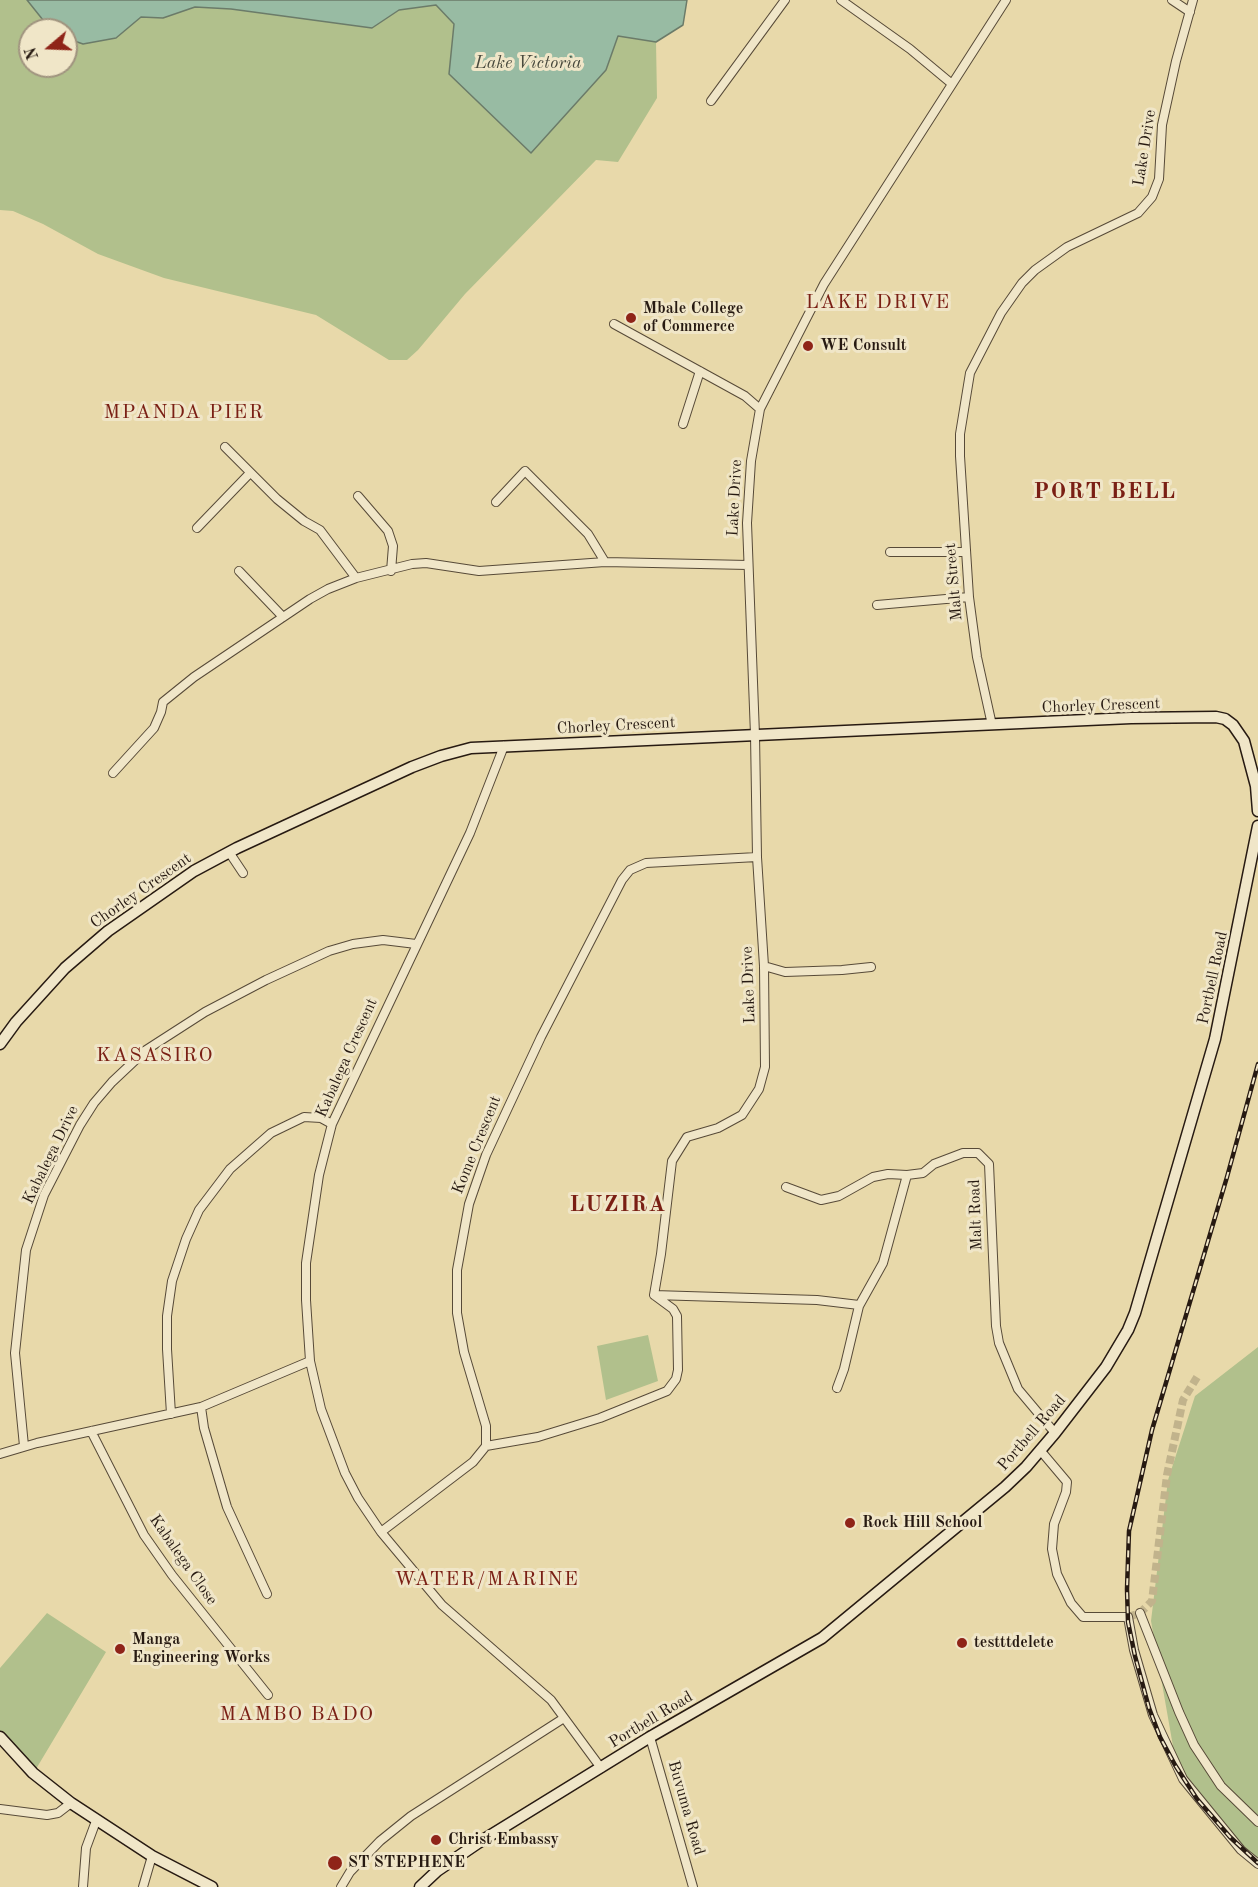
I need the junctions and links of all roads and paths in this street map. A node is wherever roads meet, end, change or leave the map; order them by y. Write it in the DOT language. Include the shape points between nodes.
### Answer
graph roads {
  1 [pos="785,0"];
  2 [pos="841,0"];
  3 [pos="1006,0"];
  4 [pos="1172,0"];
  5 [pos="1193,0"];
  6 [pos="1190,12"];
  7 [pos="952,84"];
  8 [pos="711,100"];
  9 [pos="614,324"];
  10 [pos="700,371"];
  11 [pos="760,409"];
  12 [pos="683,424"];
  13 [pos="960,434"];
  14 [pos="225,447"];
  15 [pos="250,473"];
  16 [pos="358,496"];
  17 [pos="496,502"];
  18 [pos="197,528"];
  19 [pos="890,552"];
  20 [pos="966,552"];
  21 [pos="605,562"];
  22 [pos="748,565"];
  23 [pos="239,571"];
  24 [pos="391,571"];
  25 [pos="356,578"];
  26 [pos="969,597"];
  27 [pos="878,604"];
  28 [pos="283,617"];
  29 [pos="992,725"];
  30 [pos="755,735"];
  31 [pos="504,746"];
  32 [pos="113,772"];
  33 [pos="1258,811"];
  34 [pos="1258,826"];
  35 [pos="229,852"];
  36 [pos="757,857"];
  37 [pos="243,873"];
  38 [pos="416,944"];
  39 [pos="764,966"];
  40 [pos="871,967"];
  41 [pos="0,1044"];
  42 [pos="332,1124"];
  43 [pos="907,1175"];
  44 [pos="786,1188"];
  45 [pos="654,1295"];
  46 [pos="859,1305"];
  47 [pos="310,1361"];
  48 [pos="837,1388"];
  49 [pos="201,1407"];
  50 [pos="171,1414"];
  51 [pos="90,1431"];
  52 [pos="1055,1433"];
  53 [pos="24,1446"];
  54 [pos="486,1446"];
  55 [pos="1040,1450"];
  56 [pos="0,1454"];
  57 [pos="381,1532"];
  58 [pos="267,1594"];
  59 [pos="1140,1613"];
  60 [pos="268,1695"];
  61 [pos="564,1718"];
  62 [pos="0,1737"];
  63 [pos="650,1737"];
  64 [pos="601,1768"];
  65 [pos="71,1803"];
  66 [pos="0,1809"];
  67 [pos="96,1821"];
  68 [pos="1258,1822"];
  69 [pos="152,1856"];
  70 [pos="1258,1864"];
  71 [pos="83,1887"];
  72 [pos="142,1887"];
  73 [pos="212,1887"];
  74 [pos="341,1887"];
  75 [pos="420,1887"];
  76 [pos="693,1887"];
  1 -- 8 [label="street"];
  2 -- 7 [label="street"];
  3 -- 7 [label="street, Lake Drive"];
  4 -- 6 [label="street"];
  5 -- 6 [label="street, Lake Drive"];
  6 -- 13 [label="street, Lake Drive" via="1162,125 1160,167 1152,196 1138,213 1066,247 1023,283 1001,314 970,373"];
  7 -- 11 [label="street, Lake Drive" via="824,284"];
  9 -- 10 [label="street"];
  10 -- 11 [label="street"];
  10 -- 12 [label="street"];
  11 -- 22 [label="street, Lake Drive" via="750,460"];
  13 -- 20 [label="street, Malt Street"];
  14 -- 15 [label="street"];
  15 -- 18 [label="street"];
  15 -- 25 [label="street" via="304,521 320,530"];
  16 -- 24 [label="street" via="388,531 393,546"];
  17 -- 21 [label="street" via="525,471 588,534"];
  19 -- 20 [label="street"];
  20 -- 26 [label="street, Malt Street"];
  21 -- 22 [label="street"];
  21 -- 24 [label="street" via="479,571 426,563"];
  22 -- 30 [label="street, Lake Drive"];
  23 -- 28 [label="street"];
  24 -- 25 [label="street"];
  25 -- 28 [label="street" via="328,589"];
  26 -- 27 [label="street"];
  26 -- 29 [label="street, Malt Street"];
  28 -- 32 [label="street" via="165,701 154,728"];
  29 -- 30 [label="main road, Chorley Crescent"];
  29 -- 33 [label="main road, Chorley Crescent" via="1131,718 1225,719 1244,741"];
  30 -- 31 [label="main road, Chorley Crescent"];
  30 -- 36 [label="street, Lake Drive"];
  31 -- 35 [label="main road, Chorley Crescent" via="471,748 426,761"];
  31 -- 38 [label="street, Kabalega Crescent" via="470,833"];
  34 -- 52 [label="main road, Portbell Road" via="1215,1039 1135,1313 1106,1367"];
  35 -- 37 [label="street"];
  35 -- 41 [label="main road, Chorley Crescent" via="194,871 108,931 66,968"];
  36 -- 39 [label="street, Lake Drive"];
  36 -- 54 [label="street, Kome Crescent" via="646,863 630,870 541,1037 486,1155 466,1217 457,1270 457,1313 486,1426"];
  38 -- 42 [label="street, Kabalega Crescent"];
  38 -- 53 [label="street, Kabalega Drive" via="383,940 353,944 286,970 173,1031 129,1065 94,1103 44,1195 27,1250 15,1353"];
  39 -- 40 [label="street" via="785,972"];
  39 -- 45 [label="street, Lake Drive" via="765,1067 759,1089 742,1115 718,1128 691,1135 675,1154"];
  42 -- 47 [label="street, Kabalega Crescent" via="319,1175 306,1263"];
  42 -- 50 [label="street" via="321,1118 304,1117 271,1133 230,1169 199,1210 172,1281 167,1349"];
  43 -- 44 [label="street, Malt Road" via="873,1177 839,1196 821,1200"];
  43 -- 46 [label="street" via="887,1254"];
  43 -- 52 [label="street, Malt Road" via="923,1173 934,1164 963,1153 978,1153 989,1163 997,1333 1018,1389"];
  45 -- 46 [label="street"];
  45 -- 54 [label="street" via="677,1316 678,1370 671,1388 600,1418 538,1437"];
  46 -- 48 [label="street"];
  47 -- 49 [label="street"];
  47 -- 57 [label="street, Kabalega Crescent" via="321,1409 345,1473"];
  49 -- 50 [label="street"];
  49 -- 58 [label="street" via="227,1507"];
  50 -- 51 [label="street"];
  51 -- 53 [label="street"];
  51 -- 60 [label="street, Kabalega Close" via="144,1535"];
  52 -- 55 [label="main road, Portbell Road"];
  53 -- 56 [label="street"];
  54 -- 57 [label="street" via="473,1462"];
  55 -- 63 [label="main road, Portbell Road" via="1005,1487 822,1638"];
  55 -- 70 [label="street" via="1067,1482 1054,1524 1052,1549 1057,1574 1071,1603 1083,1617 1128,1617 1153,1714 1183,1779 1241,1850"];
  57 -- 61 [label="street, Kabalega Crescent" via="442,1605 551,1700"];
  59 -- 68 [label="street" via="1194,1744 1221,1786"];
  61 -- 64 [label="street, Kabalega Crescent"];
  61 -- 74 [label="street" via="411,1816 350,1872"];
  62 -- 65 [label="main road" via="33,1773"];
  63 -- 64 [label="main road, Portbell Road"];
  63 -- 76 [label="street, Buvuma Road"];
  64 -- 75 [label="main road, Portbell Road" via="478,1843 437,1870"];
  65 -- 66 [label="street" via="58,1813 47,1815"];
  65 -- 67 [label="main road"];
  67 -- 69 [label="main road"];
  67 -- 71 [label="street" via="86,1848"];
  69 -- 72 [label="street"];
  69 -- 73 [label="main road"];
}
